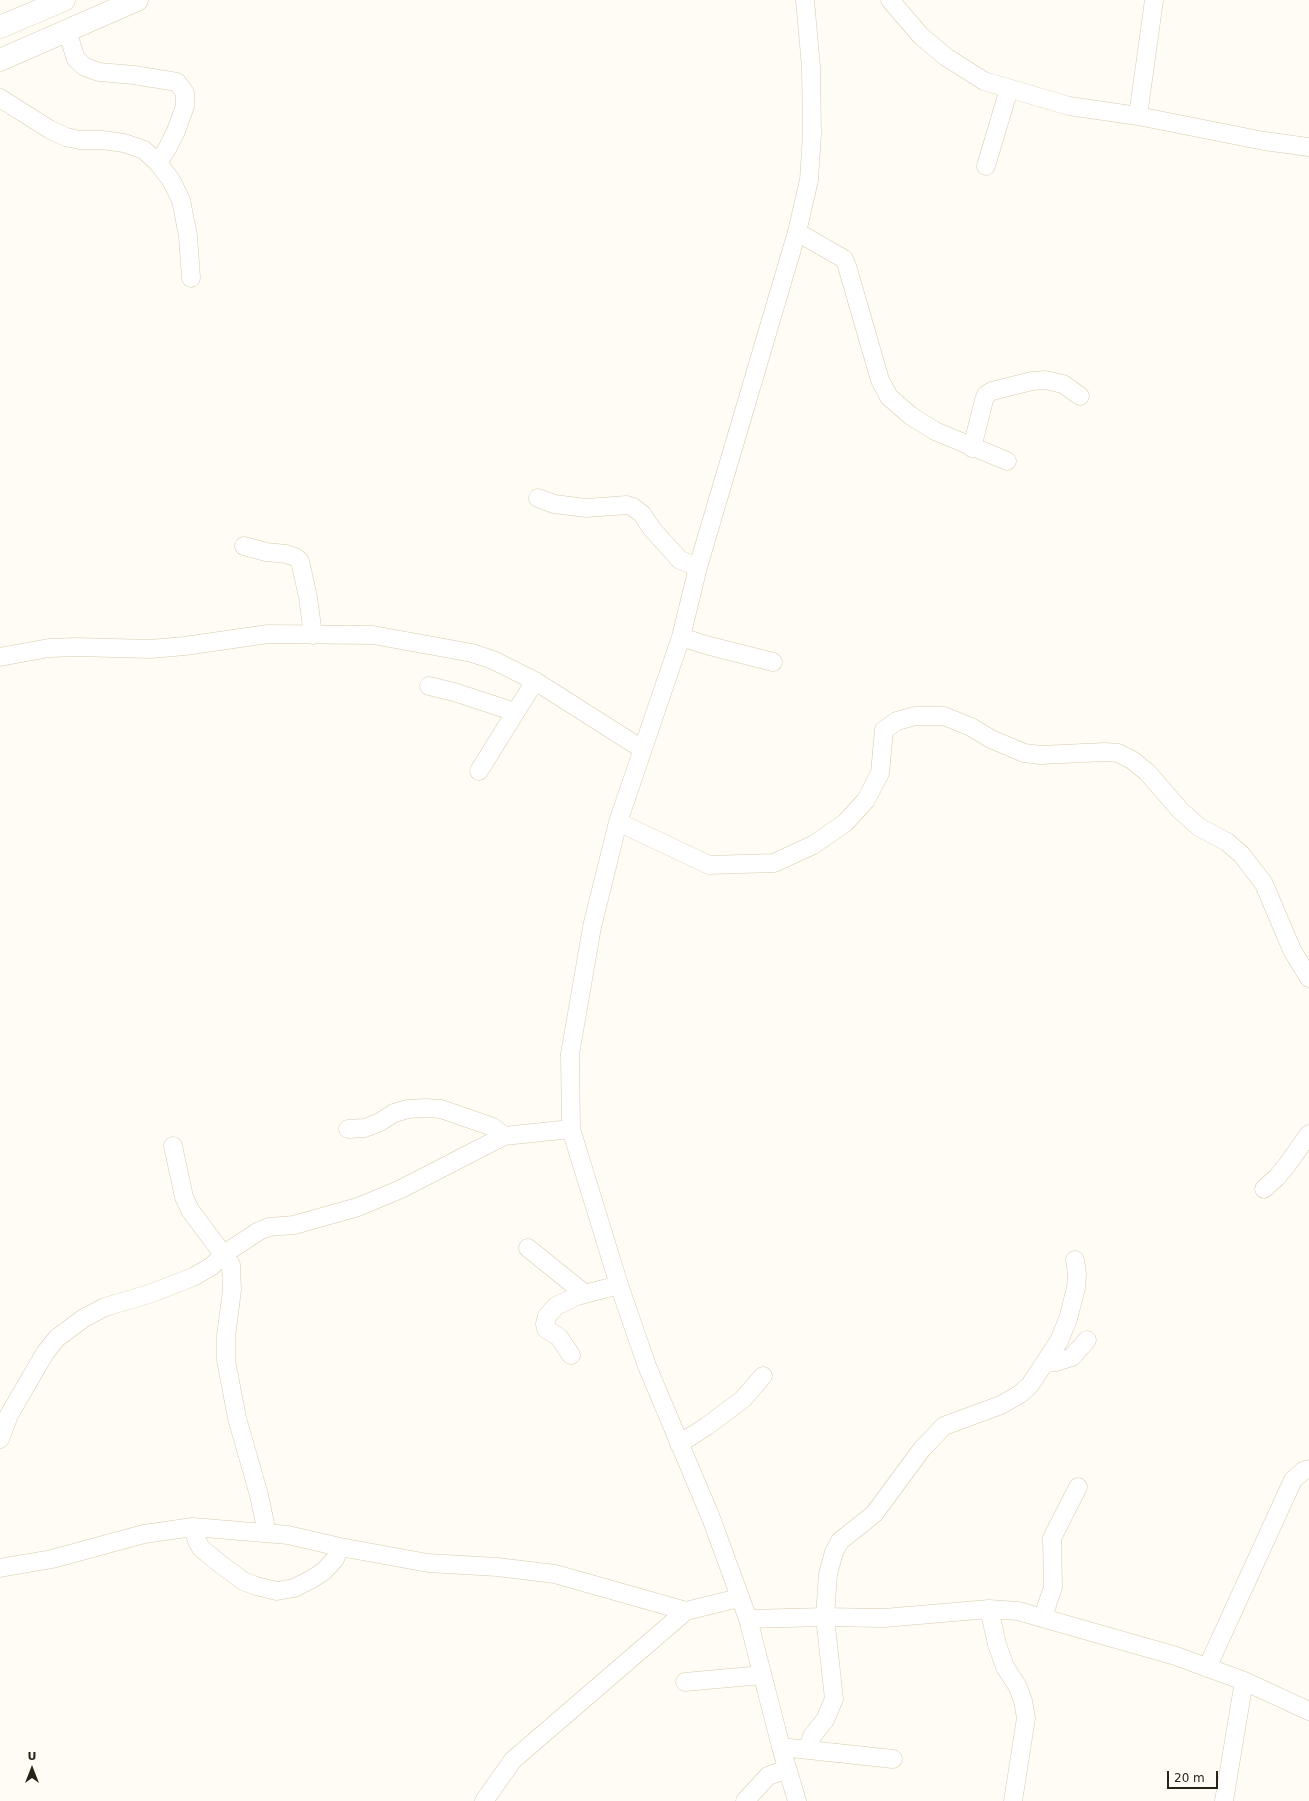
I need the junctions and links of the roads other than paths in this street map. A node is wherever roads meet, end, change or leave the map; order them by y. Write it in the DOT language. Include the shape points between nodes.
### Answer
graph roads {
  1 [pos="64,0"];
  2 [pos="137,0"];
  3 [pos="804,0"];
  4 [pos="890,0"];
  5 [pos="1154,0"];
  6 [pos="0,27"];
  7 [pos="67,31"];
  8 [pos="0,60"];
  9 [pos="1009,89"];
  10 [pos="0,98"];
  11 [pos="1138,116"];
  12 [pos="1309,147"];
  13 [pos="158,163"];
  14 [pos="986,166"];
  15 [pos="797,232"];
  16 [pos="192,278"];
  17 [pos="1080,396"];
  18 [pos="972,448"];
  19 [pos="1007,461"];
  20 [pos="538,498"];
  21 [pos="244,546"];
  22 [pos="698,567"];
  23 [pos="313,635"];
  24 [pos="681,637"];
  25 [pos="0,657"];
  26 [pos="773,662"];
  27 [pos="535,681"];
  28 [pos="429,686"];
  29 [pos="515,712"];
  30 [pos="642,749"];
  31 [pos="479,771"];
  32 [pos="618,822"];
  33 [pos="1309,978"];
  34 [pos="348,1129"];
  35 [pos="571,1129"];
  36 [pos="1309,1134"];
  37 [pos="504,1136"];
  38 [pos="173,1146"];
  39 [pos="1264,1189"];
  40 [pos="528,1248"];
  41 [pos="224,1254"];
  42 [pos="1075,1260"];
  43 [pos="619,1284"];
  44 [pos="585,1294"];
  45 [pos="1088,1340"];
  46 [pos="571,1355"];
  47 [pos="1046,1363"];
  48 [pos="763,1376"];
  49 [pos="0,1439"];
  50 [pos="679,1444"];
  51 [pos="1309,1469"];
  52 [pos="1292,1480"];
  53 [pos="1078,1487"];
  54 [pos="1309,1487"];
  55 [pos="193,1527"];
  56 [pos="267,1533"];
  57 [pos="340,1547"];
  58 [pos="0,1568"];
  59 [pos="739,1598"];
  60 [pos="988,1609"];
  61 [pos="686,1611"];
  62 [pos="825,1617"];
  63 [pos="1043,1617"];
  64 [pos="748,1620"];
  65 [pos="1208,1668"];
  66 [pos="762,1675"];
  67 [pos="1244,1680"];
  68 [pos="684,1682"];
  69 [pos="1309,1711"];
  70 [pos="781,1747"];
  71 [pos="808,1750"];
  72 [pos="893,1759"];
  73 [pos="787,1769"];
  74 [pos="484,1801"];
  75 [pos="745,1801"];
  76 [pos="797,1801"];
  77 [pos="1013,1801"];
  78 [pos="1224,1801"];
  1 -- 6 [label="highway"];
  2 -- 7 [label="highway"];
  3 -- 15 [label="street" via="811,67 812,134 809,180"];
  4 -- 9 [label="street" via="921,36 946,57 984,81"];
  5 -- 11 [label="street"];
  7 -- 8 [label="highway"];
  7 -- 13 [label="street" via="76,59 85,67 99,72 177,82 185,93 185,106 176,132"];
  9 -- 11 [label="street" via="1069,106"];
  9 -- 14 [label="street"];
  10 -- 13 [label="street" via="66,137 124,143 144,150"];
  11 -- 12 [label="street"];
  13 -- 16 [label="street" via="171,180 181,200"];
  15 -- 18 [label="street" via="844,259 880,380 889,398 935,431"];
  15 -- 22 [label="street"];
  17 -- 18 [label="street" via="1063,384 1045,380 992,391 984,400"];
  18 -- 19 [label="street"];
  20 -- 22 [label="street" via="554,504 586,508 627,505 633,507 642,514 652,530 680,560"];
  21 -- 23 [label="street" via="286,554 300,561"];
  22 -- 24 [label="street"];
  23 -- 25 [label="street" via="268,634 150,649 49,648"];
  23 -- 27 [label="street" via="373,635 472,653"];
  24 -- 26 [label="street"];
  24 -- 30 [label="street"];
  27 -- 29 [label="street"];
  27 -- 30 [label="street"];
  28 -- 29 [label="street"];
  29 -- 31 [label="street"];
  30 -- 32 [label="street"];
  32 -- 33 [label="street" via="709,865 774,863 812,845 845,823 866,800 880,773 884,730 897,721 916,716 944,716 1024,753 1118,753 1147,772 1180,810 1199,827 1227,842 1242,855 1264,884 1292,950"];
  32 -- 35 [label="street" via="592,927 570,1054"];
  34 -- 37 [label="street" via="365,1128 408,1109 426,1108 441,1109 493,1127"];
  35 -- 37 [label="street"];
  35 -- 43 [label="street"];
  36 -- 39 [label="street" via="1282,1171"];
  37 -- 41 [label="street" via="401,1189 358,1207 294,1225 259,1230"];
  38 -- 41 [label="street" via="187,1204"];
  40 -- 44 [label="street"];
  41 -- 49 [label="street" via="212,1266 193,1277 105,1307 84,1318 57,1338 45,1353 10,1414"];
  41 -- 56 [label="street" via="232,1270 226,1360 231,1391"];
  42 -- 47 [label="street" via="1077,1274 1073,1305 1059,1341"];
  43 -- 44 [label="street"];
  43 -- 50 [label="street" via="647,1366"];
  44 -- 46 [label="street" via="556,1306 545,1324 546,1329 559,1337"];
  45 -- 47 [label="street" via="1072,1357"];
  47 -- 62 [label="street" via="1020,1394 988,1411 944,1426 922,1449 874,1514 840,1541 828,1574"];
  48 -- 50 [label="street" via="743,1399"];
  50 -- 59 [label="street" via="711,1518"];
  51 -- 52 [label="street"];
  52 -- 54 [label="street"];
  52 -- 65 [label="street"];
  53 -- 63 [label="street" via="1052,1538 1053,1587"];
  55 -- 56 [label="street"];
  55 -- 57 [label="street" via="201,1548 230,1572 243,1581 277,1591 294,1588 324,1571 335,1559"];
  55 -- 58 [label="street" via="144,1534 52,1559"];
  56 -- 57 [label="street"];
  57 -- 61 [label="street" via="428,1563 555,1574"];
  59 -- 61 [label="street"];
  59 -- 64 [label="street"];
  60 -- 62 [label="street" via="884,1618"];
  60 -- 63 [label="street" via="1018,1611"];
  60 -- 77 [label="street" via="1005,1667 1018,1687 1026,1718"];
  61 -- 74 [label="street" via="513,1760"];
  62 -- 64 [label="street"];
  62 -- 71 [label="street" via="834,1699 825,1720 812,1736"];
  63 -- 65 [label="street" via="1176,1656"];
  64 -- 66 [label="street"];
  65 -- 67 [label="street"];
  66 -- 68 [label="street"];
  66 -- 70 [label="street"];
  67 -- 69 [label="street"];
  67 -- 78 [label="street"];
  70 -- 71 [label="street"];
  70 -- 73 [label="street"];
  71 -- 72 [label="street"];
  73 -- 75 [label="street" via="768,1776"];
  73 -- 76 [label="street"];
}
